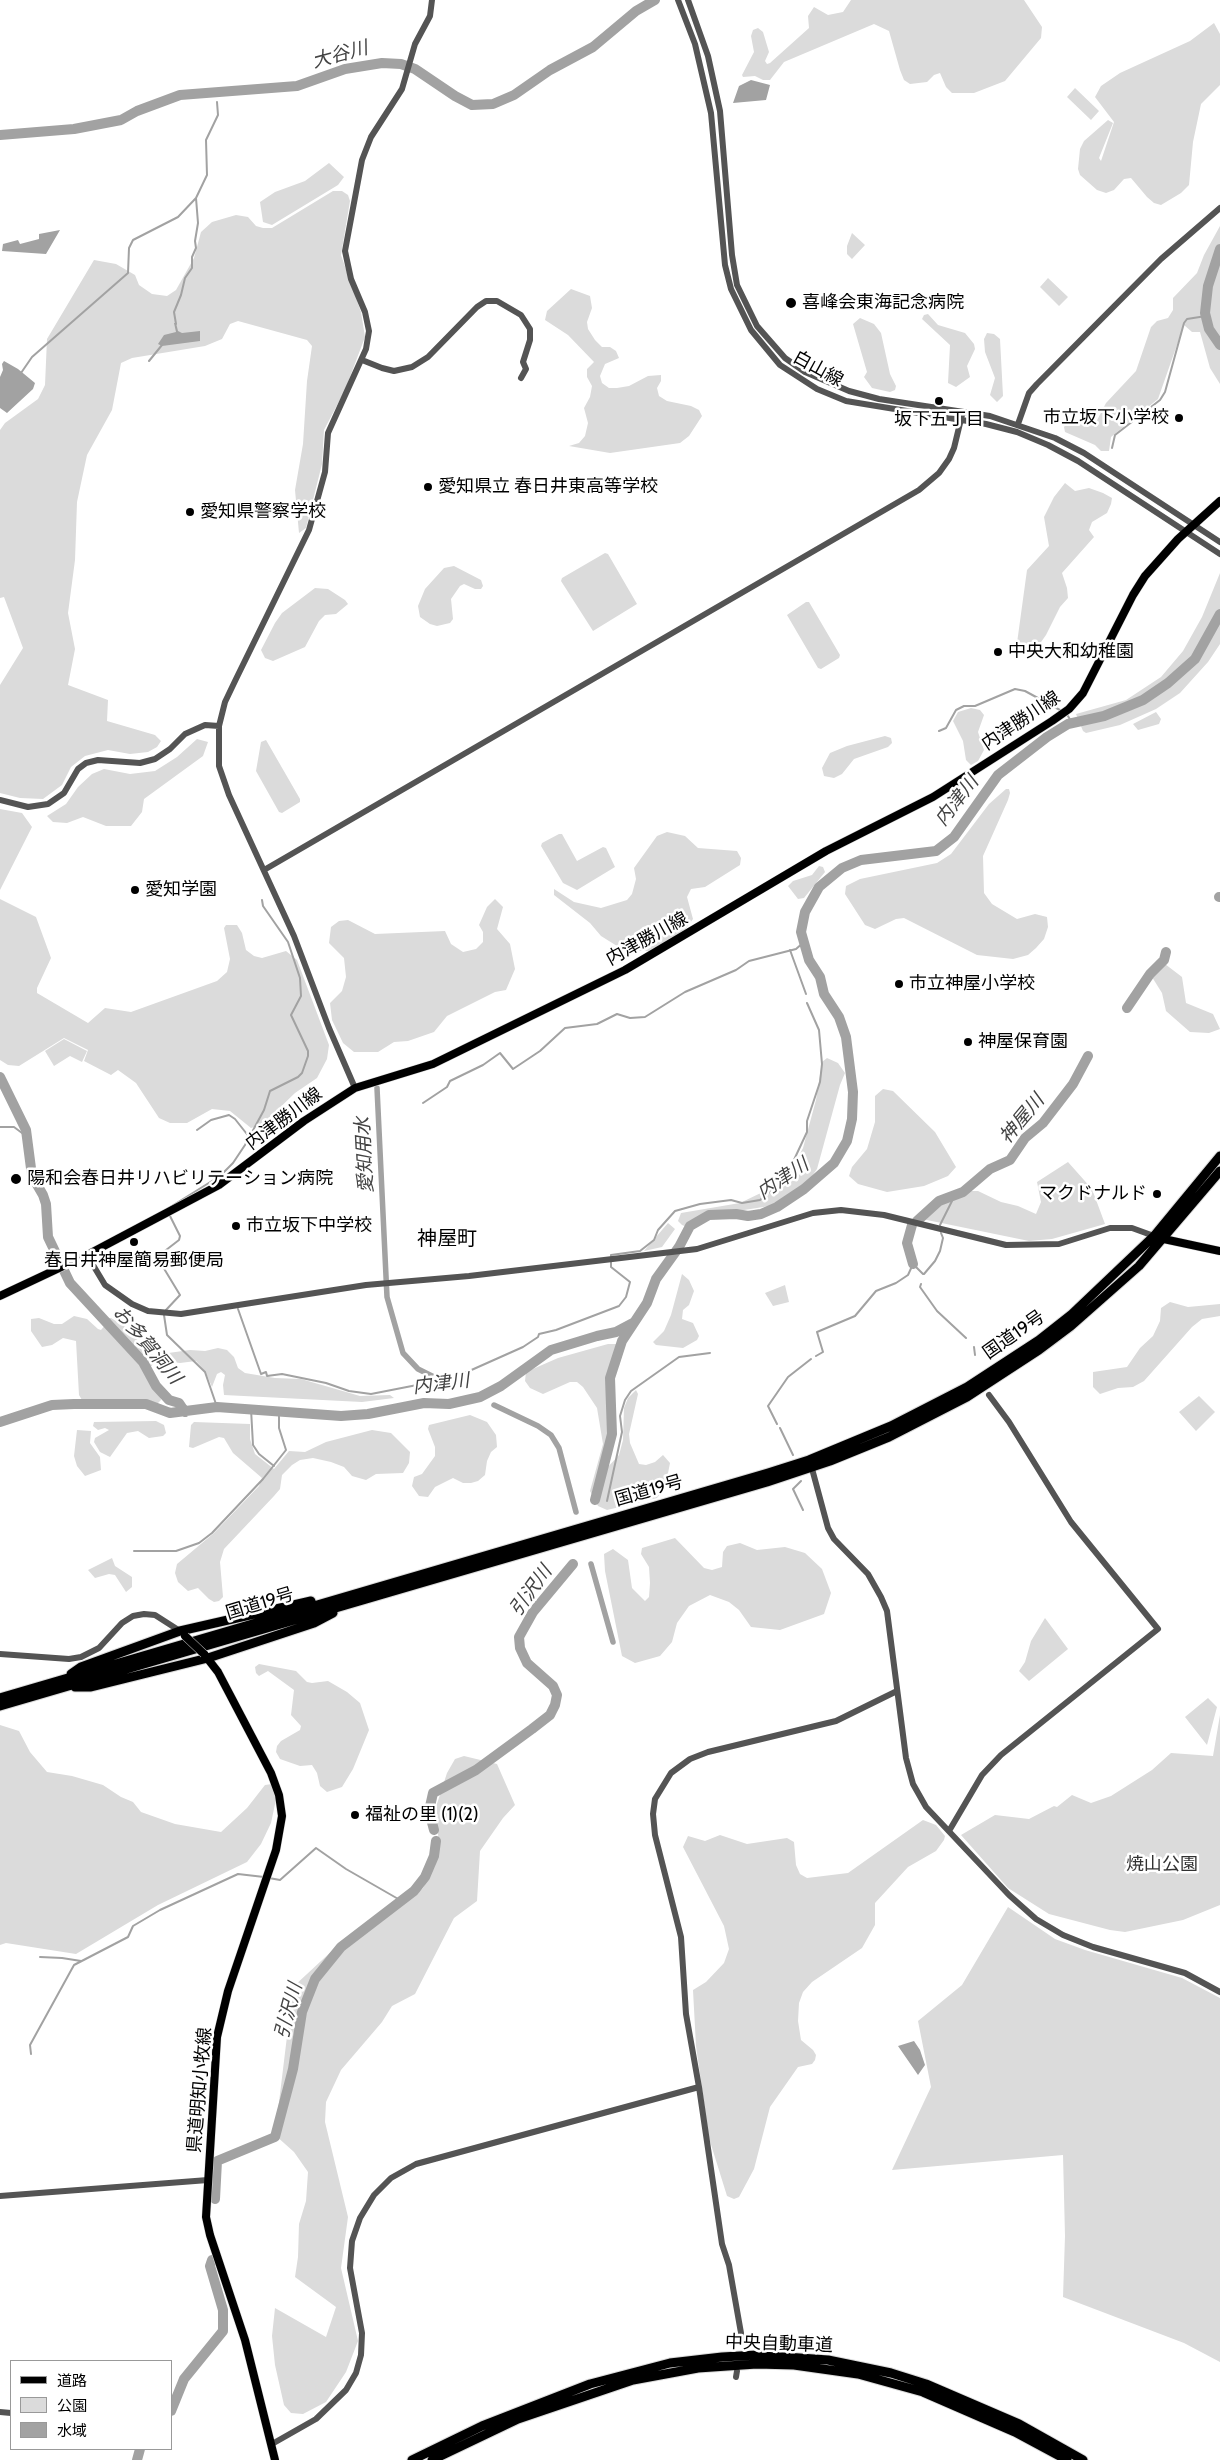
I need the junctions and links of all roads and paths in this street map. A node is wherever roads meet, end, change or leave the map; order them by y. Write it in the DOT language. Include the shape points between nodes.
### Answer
graph roads {
  1 [pos="432,0"];
  2 [pos="678,0"];
  3 [pos="688,0"];
  4 [pos="1220,208"];
  5 [pos="362,360"];
  6 [pos="521,378"];
  7 [pos="962,411"];
  8 [pos="961,419"];
  9 [pos="1018,424"];
  10 [pos="1220,501"];
  11 [pos="1194,525"];
  12 [pos="1186,532"];
  13 [pos="1220,542"];
  14 [pos="1220,554"];
  15 [pos="219,726"];
  16 [pos="1,801"];
  17 [pos="264,870"];
  18 [pos="355,1088"];
  19 [pos="1220,1156"];
  20 [pos="1220,1171"];
  21 [pos="1158,1238"];
  22 [pos="1220,1251"];
  23 [pos="87,1255"];
  24 [pos="0,1296"];
  25 [pos="1042,1328"];
  26 [pos="1052,1329"];
  27 [pos="988,1395"];
  28 [pos="810,1464"];
  29 [pos="356,1598"];
  30 [pos="182,1633"];
  31 [pos="0,1654"];
  32 [pos="206,1656"];
  33 [pos="60,1684"];
  34 [pos="897,1691"];
  35 [pos="0,1698"];
  36 [pos="0,1706"];
  37 [pos="949,1831"];
  38 [pos="1220,1992"];
  39 [pos="699,2087"];
  40 [pos="208,2180"];
  41 [pos="0,2196"];
  42 [pos="740,2343"];
  43 [pos="272,2444"];
  44 [pos="274,2460"];
  45 [pos="412,2460"];
  46 [pos="432,2460"];
  47 [pos="1067,2460"];
  48 [pos="1084,2460"];
  1 -- 5 [label="street" via="430,16 408,72 393,105 366,148 345,251 346,264 366,312 369,332"];
  2 -- 8 [label="street, 白山線" via="697,50 711,113 727,275 739,310 751,330 780,364 817,389 846,401"];
  3 -- 7 [label="street, 白山線" via="708,56 720,111 737,285 758,326 785,358 822,381 878,399"];
  4 -- 9 [label="street" via="1161,259 1037,384 1029,393"];
  5 -- 6 [label="street" via="394,371 412,367 428,357 477,307 486,301 497,302 521,315 530,329 523,362 526,368"];
  5 -- 15 [label="street" via="328,433 325,472 309,530 232,686"];
  7 -- 8 [label="street"];
  7 -- 9 [label="street, 白山線"];
  8 -- 12 [label="street, 白山線" via="1017,432 1048,445"];
  8 -- 17 [label="street" via="949,459 939,473 919,490"];
  9 -- 11 [label="street, 白山線" via="1084,453"];
  10 -- 11 [label="main road, 内津勝川線"];
  11 -- 12 [label="main road, 内津勝川線"];
  11 -- 13 [label="street, 白山線"];
  12 -- 14 [label="street, 白山線"];
  12 -- 18 [label="main road, 内津勝川線" via="1153,566 1133,595 1083,693 1052,721 941,792 826,851 625,970 433,1064"];
  15 -- 16 [label="street" via="205,725 185,734 155,759 140,763 98,760 86,763 78,769 64,793 48,804 28,807"];
  15 -- 17 [label="street" via="218,749 224,781"];
  17 -- 18 [label="street"];
  18 -- 23 [label="main road, 内津勝川線" via="219,1184"];
  19 -- 21 [label="highway, 国道19号"];
  20 -- 21 [label="highway, 国道19号"];
  21 -- 22 [label="main road"];
  21 -- 23 [label="street" via="1132,1228 1110,1228 1058,1244 1006,1245 884,1215 841,1210 813,1213 690,1250 366,1285 181,1314 148,1310 132,1304 105,1285"];
  21 -- 26 [label="highway, 国道19号"];
  21 -- 28 [label="highway, 国道19号" via="1139,1266 1071,1326 1005,1373 931,1417 889,1437"];
  23 -- 24 [label="main road, 内津勝川線"];
  25 -- 26 [label="highway"];
  26 -- 28 [label="highway, 国道19号" via="1006,1362 934,1404"];
  27 -- 37 [label="street" via="1009,1422 1071,1522 1158,1630 1001,1755 982,1775"];
  28 -- 29 [label="highway, 国道19号"];
  28 -- 34 [label="street" via="828,1528 834,1539 868,1574 887,1611"];
  29 -- 30 [label="highway" via="305,1602"];
  29 -- 32 [label="highway" via="314,1622"];
  29 -- 33 [label="highway, 国道19号"];
  30 -- 31 [label="street" via="155,1615 144,1614 122,1623 98,1648 81,1657"];
  30 -- 32 [label="main road, 県道明知小牧線, bridge"];
  30 -- 33 [label="highway" via="81,1668"];
  32 -- 33 [label="highway" via="91,1686"];
  32 -- 40 [label="main road, 県道明知小牧線" via="218,1672 271,1773 282,1816 276,1850 228,1992 217,2037"];
  33 -- 35 [label="highway, 国道19号"];
  33 -- 36 [label="highway, 国道19号"];
  34 -- 37 [label="street" via="913,1784 926,1807"];
  34 -- 39 [label="street" via="836,1721 690,1759 661,1785 655,1799 654,1835 681,1937 686,2014"];
  37 -- 38 [label="street" via="1009,1896 1036,1919 1093,1947 1184,1973"];
  39 -- 42 [label="street" via="722,2244 741,2333"];
  39 -- 43 [label="street" via="416,2164 391,2178 374,2194 360,2218 352,2241 350,2268 362,2333 356,2373 346,2390 316,2419"];
  40 -- 41 [label="street"];
  40 -- 43 [label="main road, 県道明知小牧線" via="206,2217 210,2235 245,2340"];
  43 -- 44 [label="main road, 県道明知小牧線"];
  45 -- 48 [label="highway, 中央自動車道" via="508,2414 590,2384 670,2363 757,2355 828,2360 926,2384 1019,2424"];
  46 -- 47 [label="highway, 中央自動車道" via="518,2419 633,2380 698,2368 757,2364 842,2371 923,2392 1006,2428"];
}
